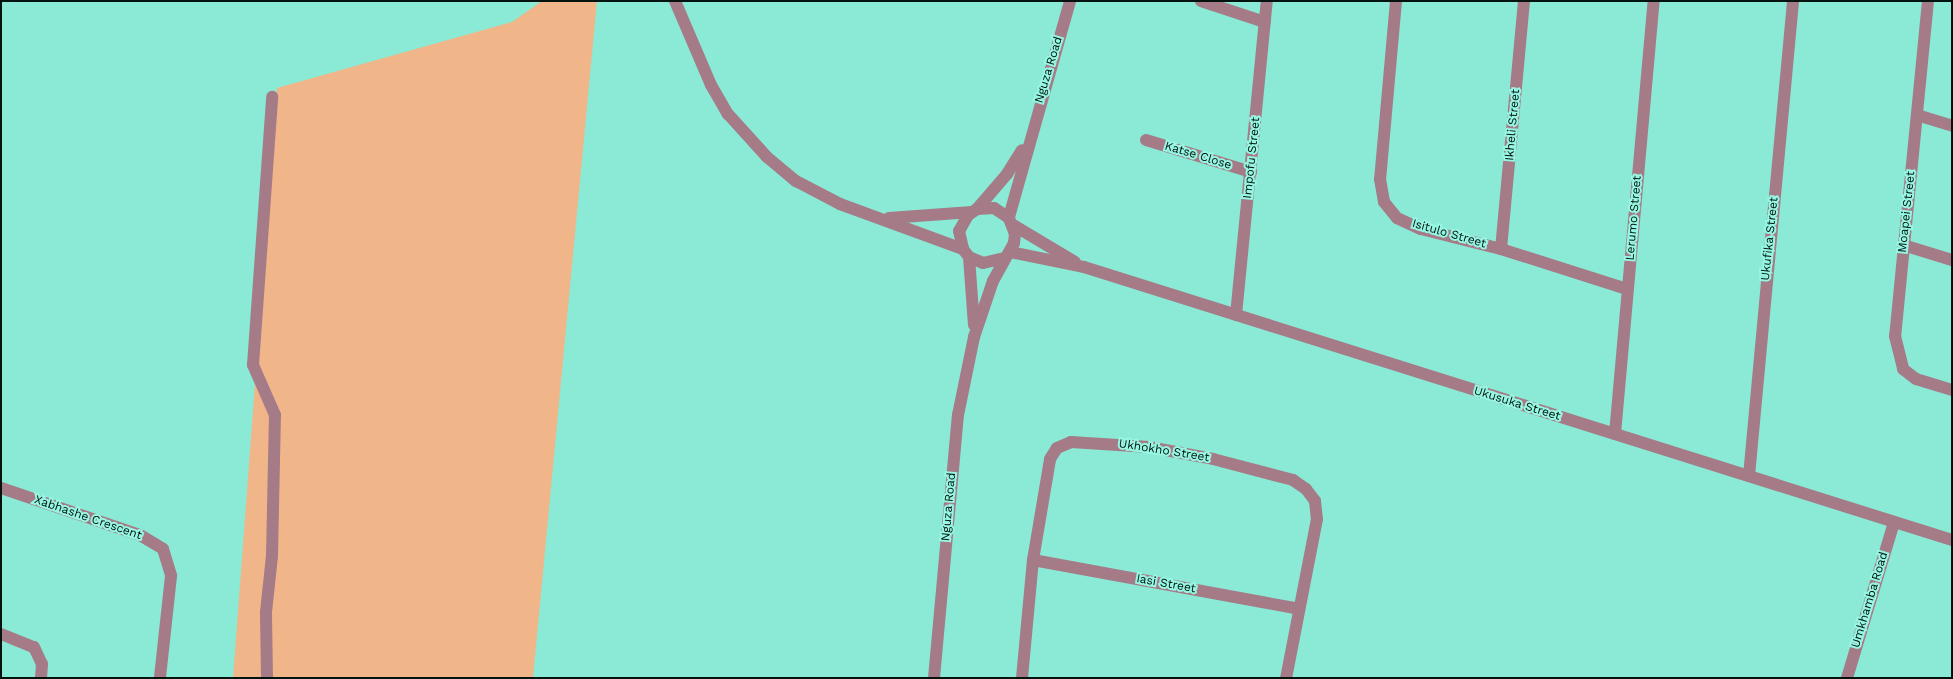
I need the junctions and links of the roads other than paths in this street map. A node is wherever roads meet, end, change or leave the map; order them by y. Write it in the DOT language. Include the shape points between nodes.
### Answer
graph roads {
  1 [pos="675,1"];
  2 [pos="1070,1"];
  3 [pos="1201,1"];
  4 [pos="1267,1"];
  5 [pos="1396,1"];
  6 [pos="1524,1"];
  7 [pos="1654,1"];
  8 [pos="1793,1"];
  9 [pos="1928,1"];
  10 [pos="1265,22"];
  11 [pos="272,97"];
  12 [pos="1917,115"];
  13 [pos="1952,126"];
  14 [pos="1028,140"];
  15 [pos="1146,140"];
  16 [pos="1251,172"];
  17 [pos="974,211"];
  18 [pos="884,218"];
  19 [pos="1011,221"];
  20 [pos="1903,245"];
  21 [pos="1501,249"];
  22 [pos="966,253"];
  23 [pos="1007,255"];
  24 [pos="1952,260"];
  25 [pos="1084,267"];
  26 [pos="1627,289"];
  27 [pos="1236,315"];
  28 [pos="974,337"];
  29 [pos="1952,390"];
  30 [pos="1614,434"];
  31 [pos="1749,476"];
  32 [pos="1,488"];
  33 [pos="1894,522"];
  34 [pos="1952,540"];
  35 [pos="1033,560"];
  36 [pos="1299,609"];
  37 [pos="1,634"];
  38 [pos="41,678"];
  39 [pos="160,678"];
  40 [pos="267,678"];
  41 [pos="934,678"];
  42 [pos="1022,678"];
  43 [pos="1286,678"];
  44 [pos="1847,678"];
  1 -- 18 [label="street" via="710,85 752,144 796,181 840,204"];
  2 -- 14 [label="street, Nguza Road"];
  3 -- 10 [label="street"];
  4 -- 10 [label="street, Impofu Street"];
  5 -- 21 [label="street, Isitulo Street" via="1380,179 1384,202 1397,218 1421,229"];
  6 -- 21 [label="street, Ikheli Street"];
  7 -- 26 [label="street, Lerumo Street"];
  8 -- 31 [label="street, Ukufika Street"];
  9 -- 12 [label="street, Moapei Street"];
  10 -- 16 [label="street, Impofu Street"];
  11 -- 40 [label="street" via="252,365 275,415 272,556 266,612"];
  12 -- 13 [label="street"];
  12 -- 20 [label="street, Moapei Street"];
  14 -- 17 [label="street, Nguza Road" via="1007,174"];
  14 -- 19 [label="street, Nguza Road"];
  15 -- 16 [label="street, Katse Close"];
  16 -- 27 [label="street, Impofu Street"];
  17 -- 18 [label="street"];
  17 -- 19 [label="street" via="994,208"];
  17 -- 22 [label="street" via="959,231"];
  18 -- 22 [label="street"];
  19 -- 23 [label="street" via="1015,234"];
  19 -- 25 [label="street, Ukusuka Street"];
  20 -- 24 [label="street"];
  20 -- 29 [label="street, Moapei Street" via="1895,336 1897,355 1904,369 1916,379"];
  21 -- 26 [label="street, Isitulo Street"];
  22 -- 23 [label="street" via="987,263"];
  22 -- 28 [label="street, Nguza Road"];
  23 -- 25 [label="street, Ukusuka Street"];
  23 -- 28 [label="street, Nguza Road"];
  25 -- 27 [label="street, Ukusuka Street"];
  26 -- 30 [label="street, Lerumo Street"];
  27 -- 30 [label="street, Ukusuka Street"];
  28 -- 41 [label="street, Nguza Road" via="957,424"];
  30 -- 31 [label="street, Ukusuka Street"];
  31 -- 33 [label="street, Ukusuka Street"];
  32 -- 39 [label="street, Xabhashe Crescent" via="140,535 163,550 171,576"];
  33 -- 34 [label="street, Ukusuka Street"];
  33 -- 44 [label="street, Umkhamba Road"];
  35 -- 36 [label="street, Iasi Street"];
  35 -- 36 [label="street, Ukhokho Street" via="1050,459 1057,448 1071,442 1109,443 1177,452 1293,480 1306,488 1315,501 1317,519"];
  35 -- 42 [label="street, Ukhokho Street"];
  36 -- 43 [label="street, Ukhokho Street"];
  37 -- 38 [label="street" via="34,647 42,664"];
}
